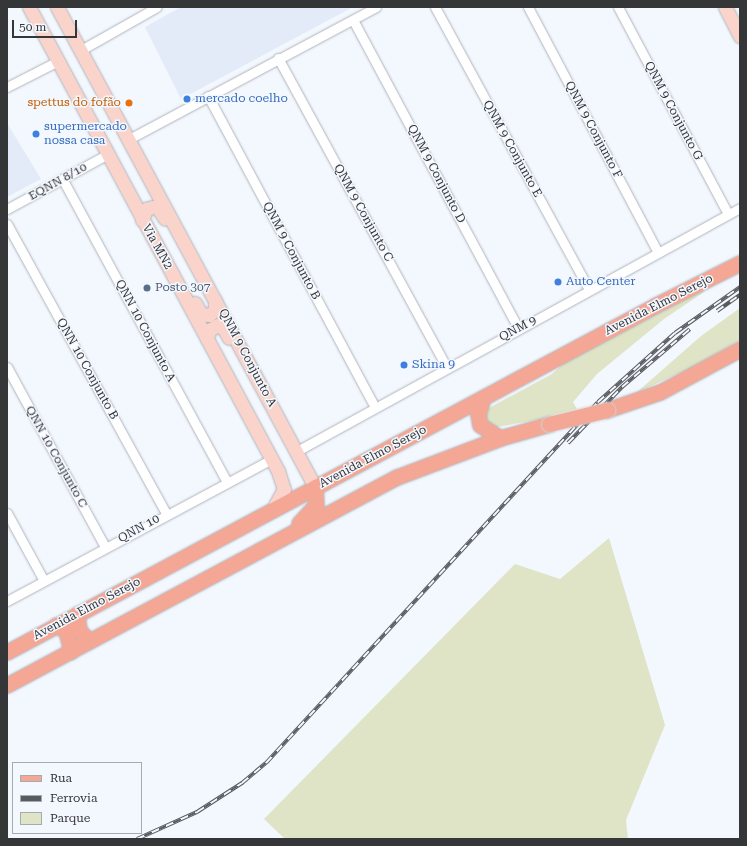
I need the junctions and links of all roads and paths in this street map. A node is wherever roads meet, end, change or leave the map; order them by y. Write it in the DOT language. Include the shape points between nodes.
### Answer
graph roads {
  1 [pos="28,7"];
  2 [pos="57,7"];
  3 [pos="157,7"];
  4 [pos="376,7"];
  5 [pos="435,7"];
  6 [pos="528,7"];
  7 [pos="618,7"];
  8 [pos="725,7"];
  9 [pos="353,20"];
  10 [pos="740,36"];
  11 [pos="81,50"];
  12 [pos="278,58"];
  13 [pos="58,61"];
  14 [pos="8,83"];
  15 [pos="208,96"];
  16 [pos="129,139"];
  17 [pos="108,154"];
  18 [pos="62,180"];
  19 [pos="740,208"];
  20 [pos="7,210"];
  21 [pos="728,214"];
  22 [pos="142,220"];
  23 [pos="7,224"];
  24 [pos="181,236"];
  25 [pos="152,239"];
  26 [pos="658,253"];
  27 [pos="740,263"];
  28 [pos="589,290"];
  29 [pos="215,300"];
  30 [pos="519,329"];
  31 [pos="207,339"];
  32 [pos="740,350"];
  33 [pos="7,367"];
  34 [pos="447,368"];
  35 [pos="483,398"];
  36 [pos="374,406"];
  37 [pos="274,408"];
  38 [pos="500,438"];
  39 [pos="296,451"];
  40 [pos="272,459"];
  41 [pos="226,482"];
  42 [pos="315,487"];
  43 [pos="274,509"];
  44 [pos="7,513"];
  45 [pos="166,514"];
  46 [pos="289,533"];
  47 [pos="105,547"];
  48 [pos="44,581"];
  49 [pos="7,601"];
  50 [pos="77,614"];
  51 [pos="56,625"];
  52 [pos="89,641"];
  53 [pos="71,651"];
  54 [pos="7,652"];
  55 [pos="7,685"];
  1 -- 13 [label="main road, Via MN2"];
  2 -- 11 [label="main road, QNM 9 Conjunto A"];
  3 -- 11 [label="street"];
  4 -- 9 [label="street"];
  5 -- 28 [label="street, QNM 9 Conjunto E"];
  6 -- 26 [label="street, QNM 9 Conjunto F"];
  7 -- 21 [label="street, QNM 9 Conjunto G"];
  8 -- 10 [label="main road"];
  9 -- 12 [label="street"];
  9 -- 30 [label="street, QNM 9 Conjunto D"];
  11 -- 16 [label="main road, QNM 9 Conjunto A"];
  12 -- 15 [label="street"];
  12 -- 34 [label="street, QNM 9 Conjunto C"];
  13 -- 14 [label="street"];
  13 -- 17 [label="main road, Via MN2"];
  15 -- 16 [label="street"];
  15 -- 36 [label="street, QNM 9 Conjunto B"];
  16 -- 24 [label="main road, QNM 9 Conjunto A"];
  17 -- 18 [label="street, EQNN 8/10"];
  17 -- 22 [label="main road, Via MN2"];
  18 -- 20 [label="street, EQNN 8/10"];
  18 -- 41 [label="street, QNN 10 Conjunto A"];
  19 -- 21 [label="street, QNM 9"];
  21 -- 26 [label="street, QNM 9"];
  22 -- 24 [label="main road" via="146,209 157,207 171,230"];
  22 -- 25 [label="main road, Via MN2"];
  23 -- 45 [label="street, QNN 10 Conjunto B"];
  24 -- 29 [label="main road, QNM 9 Conjunto A"];
  25 -- 29 [label="main road" via="174,264 201,314 211,314 215,310"];
  25 -- 31 [label="main road, Via MN2"];
  26 -- 28 [label="street, QNM 9"];
  27 -- 35 [label="main road, Avenida Elmo Serejo"];
  28 -- 30 [label="street, QNM 9"];
  29 -- 37 [label="main road, QNM 9 Conjunto A"];
  30 -- 34 [label="street, QNM 9"];
  31 -- 37 [label="main road" via="209,330 214,326 224,329 249,376"];
  31 -- 40 [label="main road, Via MN2"];
  32 -- 38 [label="main road, bridge" via="660,392 607,410"];
  33 -- 47 [label="street, QNN 10 Conjunto C"];
  34 -- 36 [label="street, QNM 9"];
  35 -- 38 [label="main road" via="478,414 480,425"];
  35 -- 42 [label="main road, Avenida Elmo Serejo"];
  36 -- 39 [label="street, QNM 9"];
  37 -- 39 [label="main road, QNM 9 Conjunto A"];
  38 -- 46 [label="main road" via="398,477"];
  39 -- 42 [label="main road, QNM 9 Conjunto A"];
  40 -- 41 [label="street, QNN 10"];
  40 -- 43 [label="main road, Via MN2" via="284,489"];
  41 -- 45 [label="street, QNN 10"];
  42 -- 43 [label="main road, Avenida Elmo Serejo"];
  42 -- 46 [label="main road" via="316,505"];
  43 -- 50 [label="main road, Avenida Elmo Serejo"];
  44 -- 48 [label="street"];
  45 -- 47 [label="street, QNN 10"];
  46 -- 52 [label="main road"];
  47 -- 48 [label="street, QNN 10"];
  48 -- 49 [label="street, QNN 10"];
  50 -- 51 [label="main road, Avenida Elmo Serejo"];
  50 -- 52 [label="main road" via="79,630"];
  51 -- 53 [label="main road" via="66,631"];
  51 -- 54 [label="main road, Avenida Elmo Serejo"];
  52 -- 53 [label="main road"];
  53 -- 55 [label="main road"];
}
